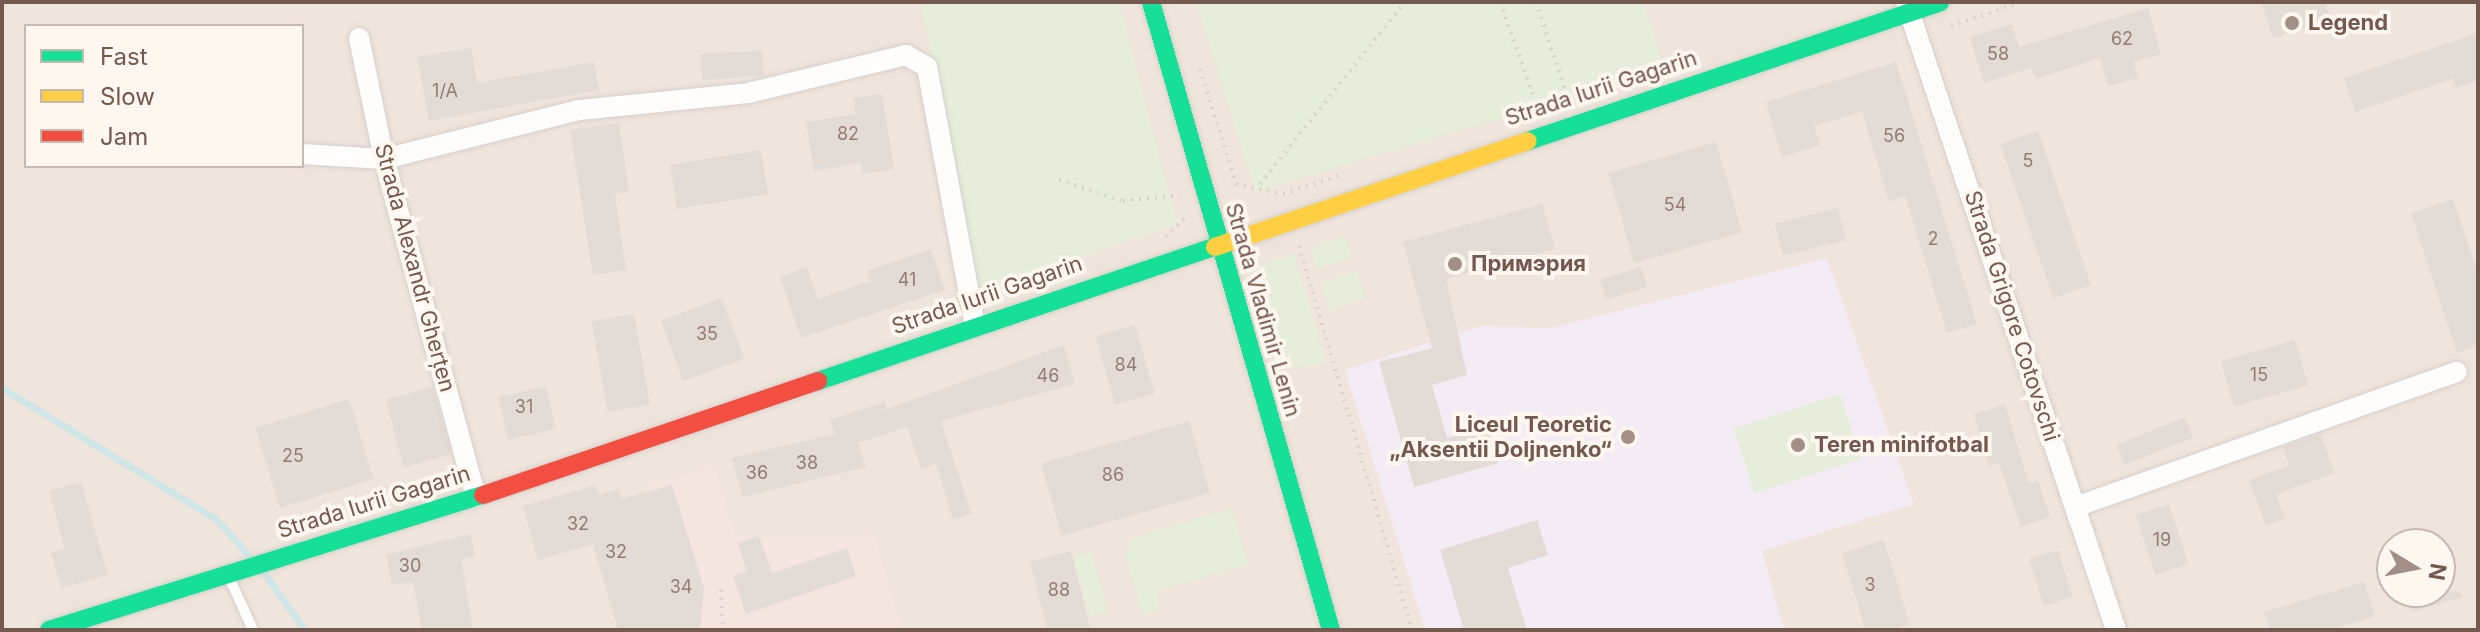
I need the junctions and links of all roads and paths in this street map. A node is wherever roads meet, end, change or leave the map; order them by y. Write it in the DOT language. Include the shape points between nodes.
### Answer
graph roads {
  1 [pos="1151,2"];
  2 [pos="1405,2"];
  3 [pos="1500,2"];
  4 [pos="1536,2"];
  5 [pos="1940,2"];
  6 [pos="1908,7"];
  7 [pos="359,38"];
  8 [pos="1198,63"];
  9 [pos="1583,97"];
  10 [pos="1569,102"];
  11 [pos="1539,111"];
  12 [pos="1524,116"];
  13 [pos="304,154"];
  14 [pos="384,159"];
  15 [pos="1358,170"];
  16 [pos="1059,180"];
  17 [pos="1236,184"];
  18 [pos="1260,184"];
  19 [pos="1204,191"];
  20 [pos="1283,194"];
  21 [pos="1290,217"];
  22 [pos="1218,241"];
  23 [pos="975,325"];
  24 [pos="2457,372"];
  25 [pos="476,497"];
  26 [pos="2075,507"];
  27 [pos="226,572"];
  28 [pos="721,590"];
  29 [pos="49,630"];
  30 [pos="253,630"];
  31 [pos="723,630"];
  32 [pos="1331,630"];
  33 [pos="1412,630"];
  34 [pos="2116,630"];
  1 -- 19 [label="street, Strada Vladimir Lenin"];
  2 -- 18 [label="path"];
  3 -- 11 [label="path"];
  4 -- 10 [label="path"];
  5 -- 6 [label="street, Strada Iurii Gagarin"];
  6 -- 21 [label="street, Strada Iurii Gagarin"];
  6 -- 26 [label="street, Strada Grigore Cotovschi"];
  7 -- 14 [label="street, Strada Alexandr Gherțen"];
  8 -- 17 [label="path"];
  9 -- 10 [label="path"];
  10 -- 11 [label="path"];
  11 -- 12 [label="path"];
  13 -- 14 [label="street"];
  14 -- 23 [label="street" via="579,110 748,93 906,55 927,67"];
  14 -- 25 [label="street, Strada Alexandr Gherțen"];
  15 -- 20 [label="path"];
  16 -- 19 [label="path" via="1123,201"];
  17 -- 18 [label="path"];
  17 -- 19 [label="path"];
  18 -- 20 [label="path"];
  19 -- 22 [label="street, Strada Vladimir Lenin"];
  20 -- 21 [label="path"];
  21 -- 22 [label="street, Strada Iurii Gagarin"];
  21 -- 33 [label="path"];
  22 -- 23 [label="street, Strada Iurii Gagarin"];
  22 -- 32 [label="street, Strada Vladimir Lenin"];
  23 -- 25 [label="street, Strada Iurii Gagarin"];
  24 -- 26 [label="street"];
  25 -- 27 [label="street, Strada Iurii Gagarin"];
  26 -- 34 [label="street, Strada Grigore Cotovschi"];
  27 -- 29 [label="street, Strada Iurii Gagarin"];
  27 -- 30 [label="lane"];
  28 -- 31 [label="path"];
}
